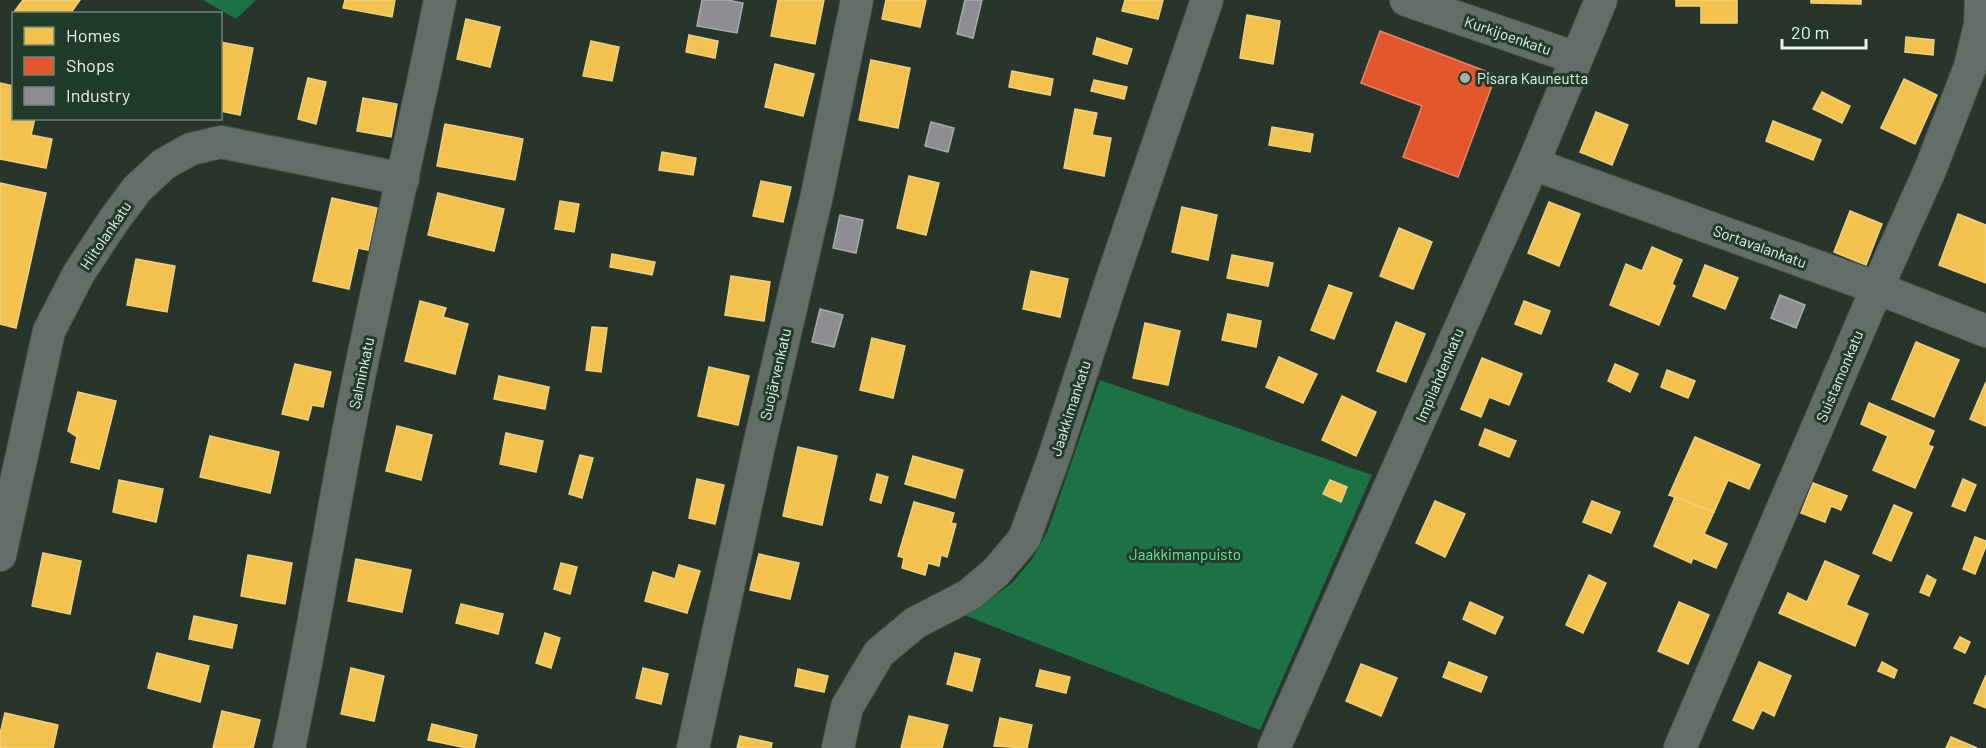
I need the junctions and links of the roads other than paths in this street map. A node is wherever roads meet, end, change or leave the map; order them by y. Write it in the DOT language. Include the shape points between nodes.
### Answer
graph roads {
  1 [pos="440,0"];
  2 [pos="857,0"];
  3 [pos="1207,0"];
  4 [pos="1406,0"];
  5 [pos="1601,0"];
  6 [pos="1981,0"];
  7 [pos="1576,58"];
  8 [pos="1533,164"];
  9 [pos="403,179"];
  10 [pos="1877,288"];
  11 [pos="1986,331"];
  12 [pos="0,555"];
  13 [pos="289,748"];
  14 [pos="693,748"];
  15 [pos="838,748"];
  16 [pos="1274,748"];
  17 [pos="1680,748"];
  1 -- 9 [label="street, Salminkatu"];
  2 -- 14 [label="street, Suojärvenkatu"];
  3 -- 15 [label="street, Jaakkimankatu" via="1024,539 996,572 969,595 915,623 879,653 847,706"];
  4 -- 7 [label="street, Kurkijoenkatu"];
  5 -- 7 [label="street, Impilahdenkatu"];
  6 -- 10 [label="street, Suistamonkatu" via="1980,25 1970,67 1930,171"];
  7 -- 8 [label="street, Impilahdenkatu"];
  8 -- 10 [label="street, Sortavalankatu"];
  8 -- 16 [label="street, Impilahdenkatu"];
  9 -- 12 [label="street, Hiitolankatu" via="221,142 191,149 164,164 137,189 79,273 49,331"];
  9 -- 13 [label="street, Salminkatu" via="359,378"];
  10 -- 11 [label="street, Sortavalankatu"];
  10 -- 17 [label="street, Suistamonkatu"];
}
